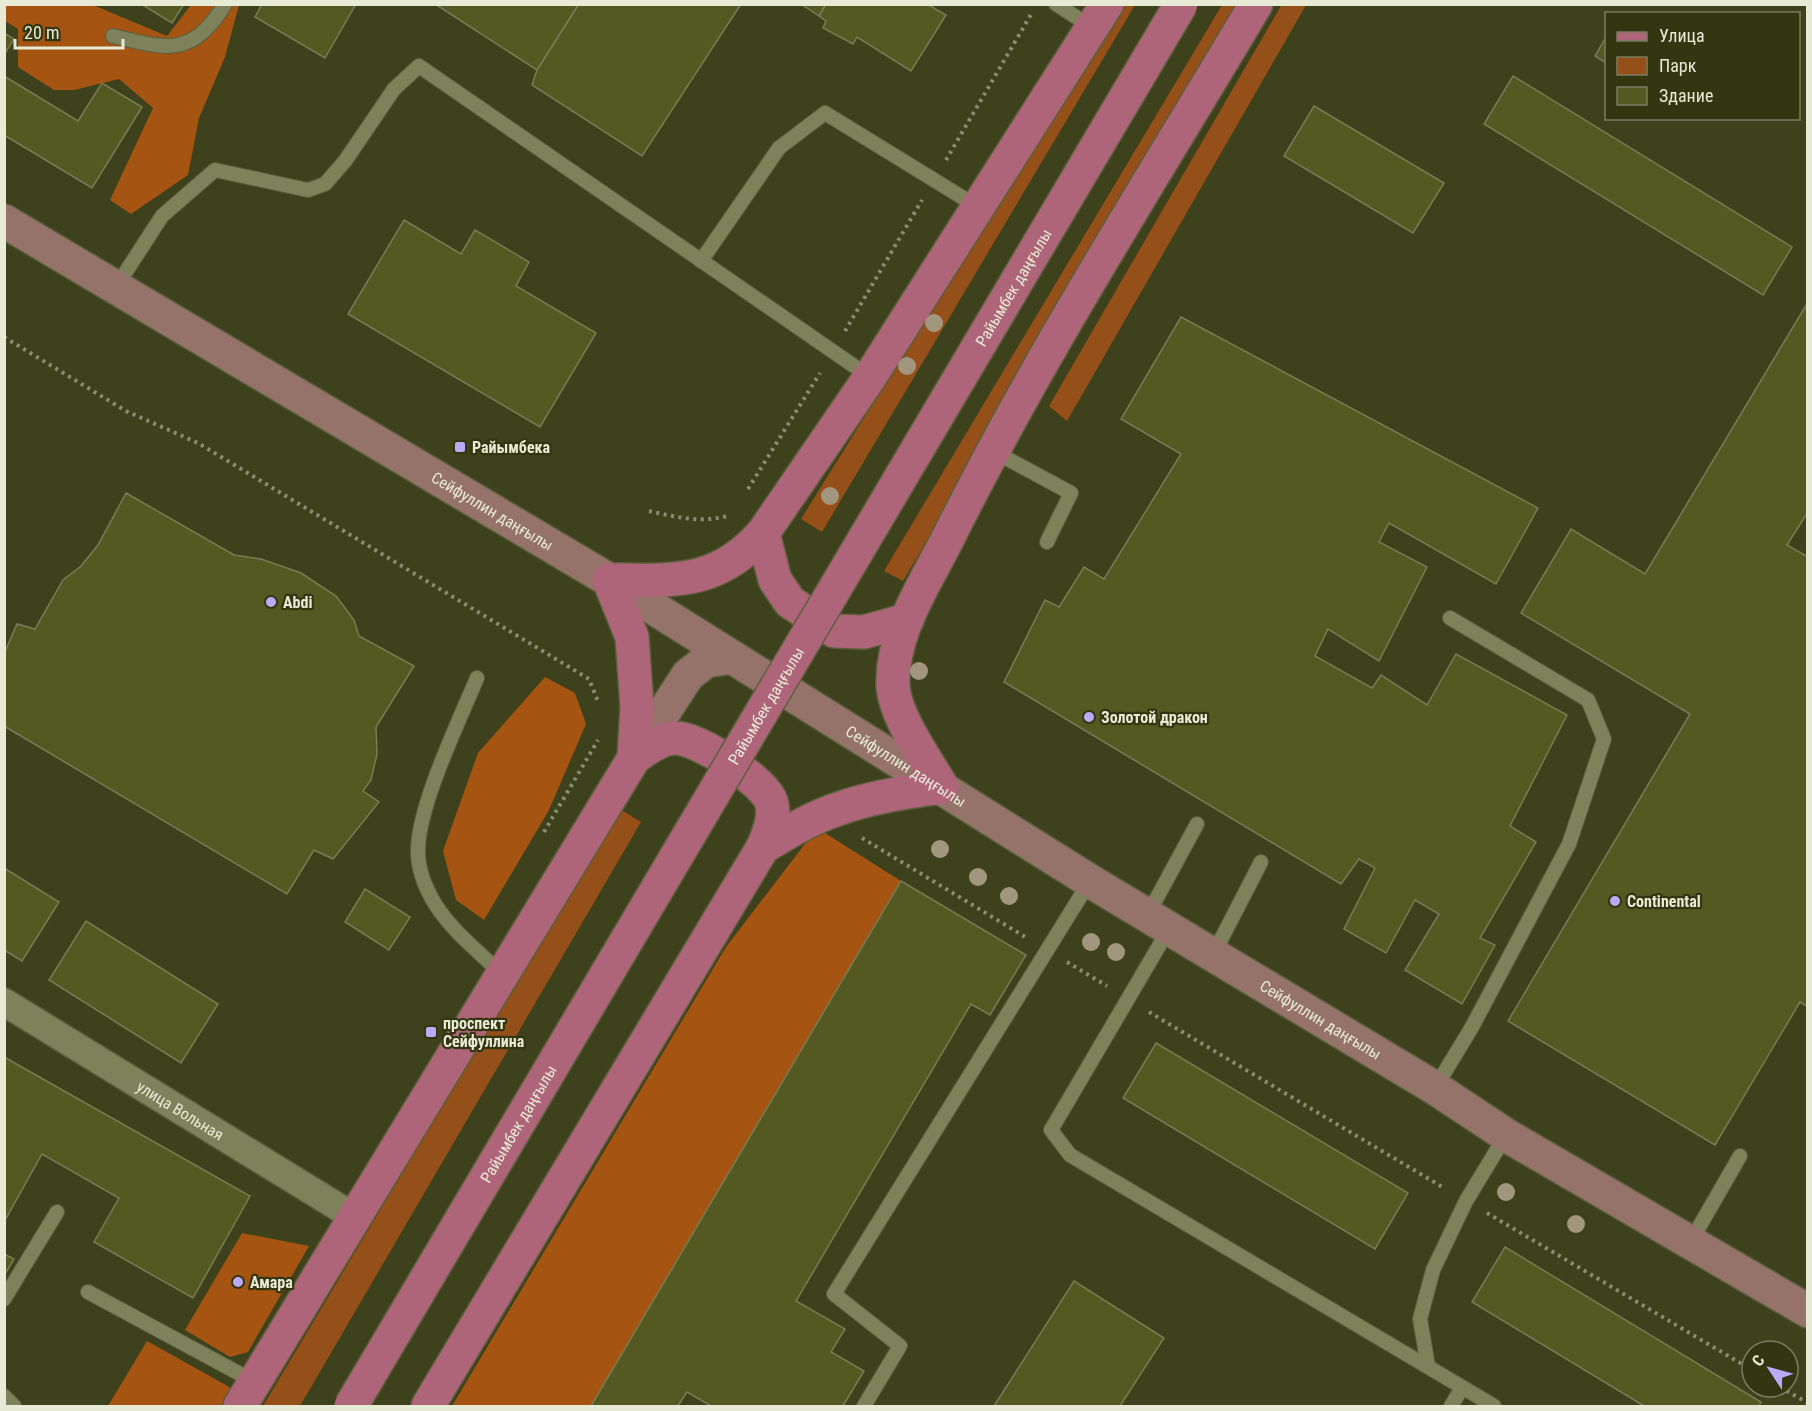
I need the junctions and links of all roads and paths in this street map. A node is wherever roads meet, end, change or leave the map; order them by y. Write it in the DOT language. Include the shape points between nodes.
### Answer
graph roads {
  1 [pos="225,4"];
  2 [pos="1038,4"];
  3 [pos="1056,4"];
  4 [pos="1181,4"];
  5 [pos="1256,4"];
  6 [pos="1100,16"];
  7 [pos="113,36"];
  8 [pos="934,180"];
  9 [pos="978,207"];
  10 [pos="4,221"];
  11 [pos="701,261"];
  12 [pos="116,288"];
  13 [pos="4,337"];
  14 [pos="833,351"];
  15 [pos="870,377"];
  16 [pos="992,450"];
  17 [pos="744,494"];
  18 [pos="649,511"];
  19 [pos="732,514"];
  20 [pos="763,533"];
  21 [pos="1047,542"];
  22 [pos="609,580"];
  23 [pos="1450,618"];
  24 [pos="907,620"];
  25 [pos="732,657"];
  26 [pos="477,678"];
  27 [pos="600,713"];
  28 [pos="634,758"];
  29 [pos="942,787"];
  30 [pos="1197,824"];
  31 [pos="852,838"];
  32 [pos="763,847"];
  33 [pos="1261,862"];
  34 [pos="1090,881"];
  35 [pos="1158,922"];
  36 [pos="1046,949"];
  37 [pos="1213,955"];
  38 [pos="503,974"];
  39 [pos="1127,999"];
  40 [pos="4,1002"];
  41 [pos="1436,1088"];
  42 [pos="1506,1135"];
  43 [pos="1740,1156"];
  44 [pos="1466,1201"];
  45 [pos="57,1212"];
  46 [pos="356,1218"];
  47 [pos="1691,1241"];
  48 [pos="88,1292"];
  49 [pos="4,1299"];
  50 [pos="1808,1311"];
  51 [pos="1740,1363"];
  52 [pos="1428,1366"];
  53 [pos="1462,1388"];
  54 [pos="248,1394"];
  55 [pos="4,1396"];
  56 [pos="14,1407"];
  57 [pos="351,1407"];
  58 [pos="428,1407"];
  59 [pos="864,1407"];
  60 [pos="1451,1407"];
  61 [pos="1494,1407"];
  1 -- 7 [label="lane" via="218,16 186,45 159,47"];
  2 -- 8 [label="path"];
  3 -- 6 [label="lane"];
  4 -- 57 [label="main road, Райымбек даңғылы, bridge"];
  5 -- 16 [label="main road"];
  6 -- 9 [label="main road"];
  8 -- 9 [label="lane"];
  8 -- 11 [label="lane" via="825,113 779,148"];
  8 -- 14 [label="path"];
  9 -- 15 [label="main road"];
  10 -- 12 [label="main road, Сейфуллин даңғылы"];
  11 -- 12 [label="lane" via="419,66 394,89 325,184 308,190 215,170 162,216"];
  11 -- 14 [label="lane"];
  12 -- 22 [label="main road, Сейфуллин даңғылы"];
  13 -- 27 [label="path" via="126,411 198,443 589,679"];
  14 -- 15 [label="lane"];
  14 -- 17 [label="path"];
  15 -- 20 [label="main road"];
  16 -- 21 [label="lane" via="1071,493"];
  16 -- 24 [label="main road"];
  18 -- 19 [label="path" via="685,519 719,519"];
  20 -- 22 [label="main road" via="745,553 709,574 676,580"];
  20 -- 24 [label="main road" via="775,580 790,602 834,631 864,632"];
  22 -- 25 [label="main road, Сейфуллин даңғылы"];
  22 -- 28 [label="main road" via="632,638 638,707"];
  23 -- 41 [label="lane" via="1588,700 1604,739 1569,844"];
  24 -- 29 [label="main road" via="895,655 893,687 898,709"];
  25 -- 28 [label="main road" via="706,660 688,675"];
  25 -- 29 [label="main road, Сейфуллин даңғылы"];
  26 -- 38 [label="lane" via="421,824 418,853 423,878 435,904 454,928"];
  28 -- 32 [label="main road" via="654,744 674,738 698,744 756,782 771,800 772,825"];
  28 -- 38 [label="main road"];
  29 -- 32 [label="main road" via="881,796 838,809"];
  29 -- 34 [label="main road, Сейфуллин даңғылы"];
  30 -- 35 [label="lane"];
  31 -- 36 [label="path" via="863,838"];
  32 -- 58 [label="main road"];
  33 -- 37 [label="lane"];
  34 -- 35 [label="main road, Сейфуллин даңғылы"];
  34 -- 36 [label="lane"];
  35 -- 37 [label="main road, Сейфуллин даңғылы"];
  35 -- 39 [label="lane"];
  36 -- 39 [label="path"];
  36 -- 59 [label="lane" via="834,1294 900,1346"];
  37 -- 41 [label="main road, Сейфуллин даңғылы"];
  38 -- 46 [label="main road"];
  39 -- 44 [label="path"];
  39 -- 52 [label="lane" via="1051,1130 1070,1155"];
  40 -- 46 [label="street, улица Вольная"];
  41 -- 42 [label="main road, Сейфуллин даңғылы"];
  42 -- 44 [label="lane"];
  42 -- 47 [label="main road, Сейфуллин даңғылы"];
  43 -- 47 [label="lane"];
  44 -- 51 [label="path"];
  44 -- 52 [label="lane" via="1433,1270 1420,1319"];
  45 -- 49 [label="lane"];
  46 -- 54 [label="main road"];
  47 -- 50 [label="main road, Сейфуллин даңғылы"];
  48 -- 54 [label="lane"];
  52 -- 53 [label="lane"];
  53 -- 60 [label="lane"];
  53 -- 61 [label="lane"];
  55 -- 56 [label="lane"];
}
